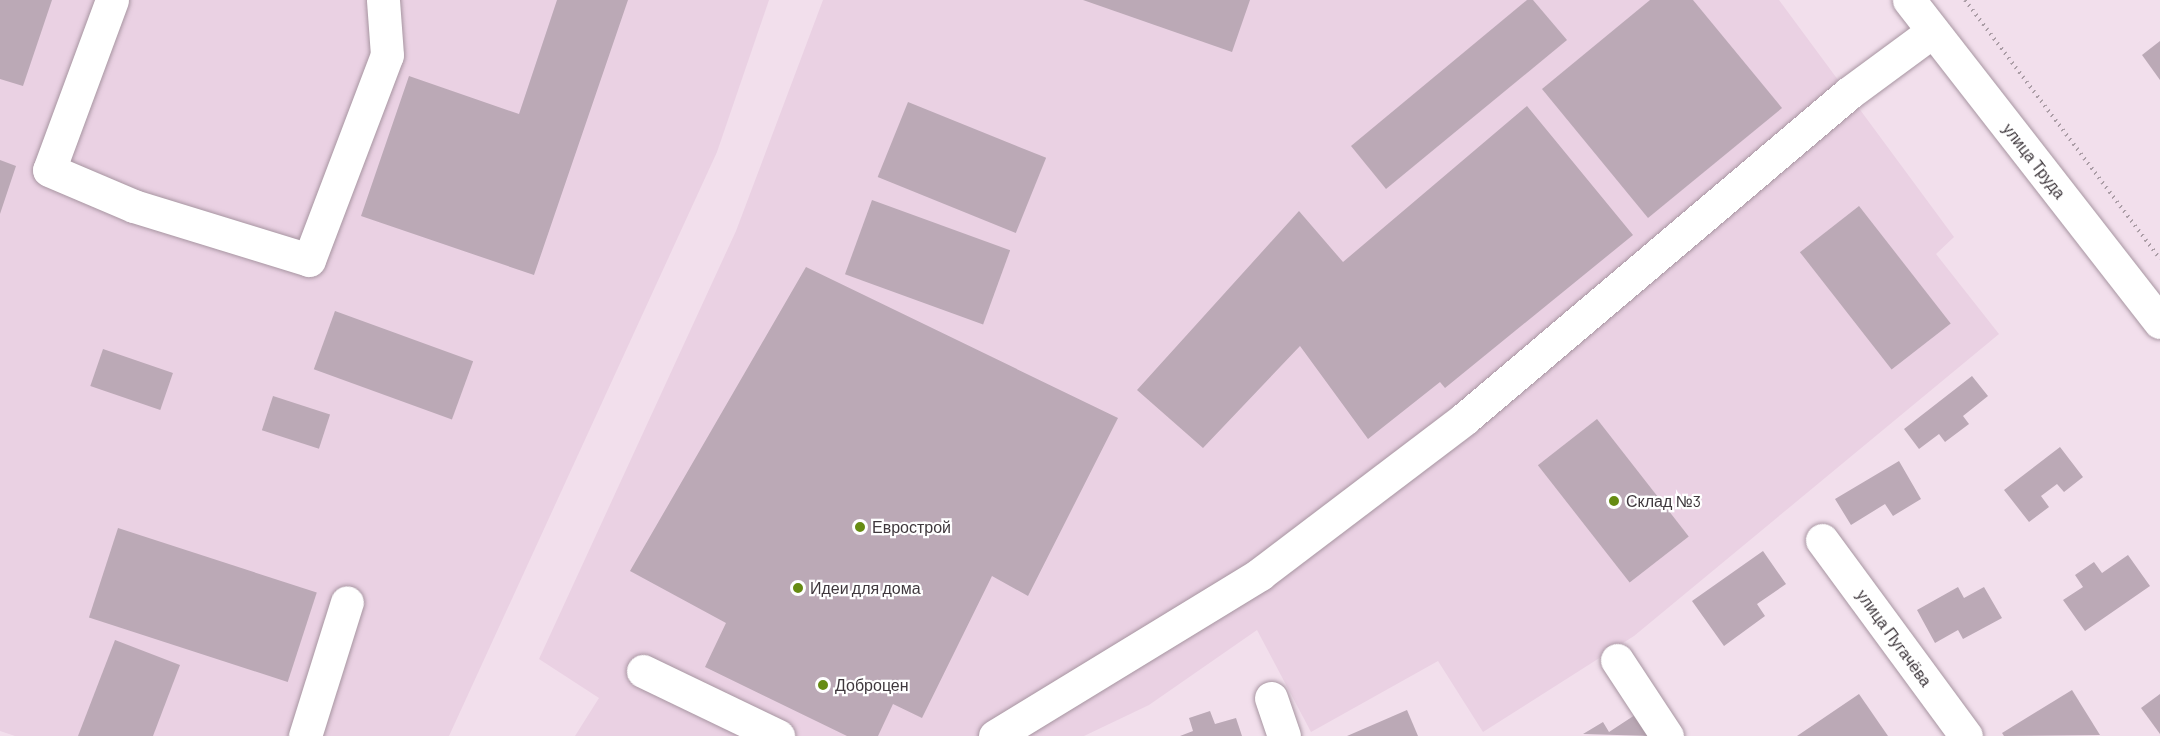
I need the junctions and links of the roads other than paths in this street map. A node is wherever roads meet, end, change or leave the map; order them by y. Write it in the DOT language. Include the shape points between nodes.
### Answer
graph roads {
  1 [pos="112,0"];
  2 [pos="383,0"];
  3 [pos="1909,0"];
  4 [pos="1933,31"];
  5 [pos="2157,314"];
  6 [pos="1822,540"];
  7 [pos="347,602"];
  8 [pos="1617,660"];
  9 [pos="643,671"];
  10 [pos="1271,698"];
  11 [pos="305,736"];
  12 [pos="778,736"];
  13 [pos="995,736"];
  14 [pos="1284,736"];
  15 [pos="1667,736"];
  16 [pos="1966,736"];
  1 -- 2 [label="street" via="50,170 134,206 309,260 387,56"];
  3 -- 4 [label="street, улица Труда"];
  4 -- 5 [label="street, улица Труда"];
  4 -- 13 [label="street" via="1849,93 1464,419 1260,574"];
  6 -- 16 [label="street, улица Пугачёва"];
  7 -- 11 [label="street"];
  8 -- 15 [label="street"];
  9 -- 12 [label="street"];
  10 -- 14 [label="street"];
}
